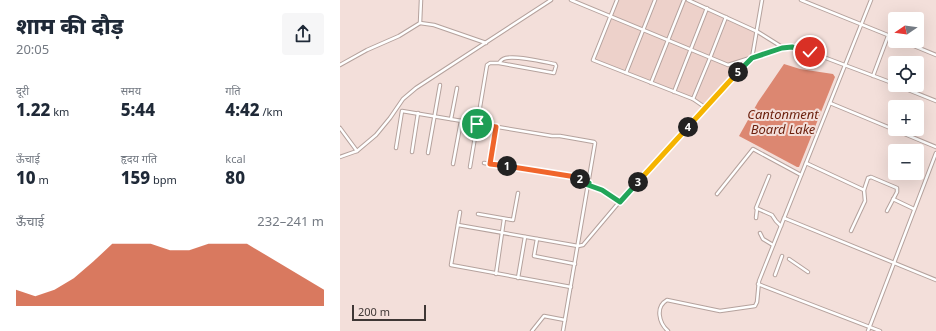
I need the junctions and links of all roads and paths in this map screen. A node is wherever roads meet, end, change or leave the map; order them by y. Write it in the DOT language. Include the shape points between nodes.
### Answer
graph roads {
  1 [pos="421,0"];
  2 [pos="551,0"];
  3 [pos="571,0"];
  4 [pos="617,0"];
  5 [pos="655,0"];
  6 [pos="684,0"];
  7 [pos="688,0"];
  8 [pos="762,0"];
  9 [pos="801,0"];
  10 [pos="871,0"];
  11 [pos="707,8"];
  12 [pos="610,16"];
  13 [pos="726,17"];
  14 [pos="420,23"];
  15 [pos="862,25"];
  16 [pos="644,30"];
  17 [pos="758,32"];
  18 [pos="888,36"];
  19 [pos="668,40"];
  20 [pos="486,43"];
  21 [pos="782,48"];
  22 [pos="919,48"];
  23 [pos="691,50"];
  24 [pos="936,55"];
  25 [pos="710,58"];
  26 [pos="752,58"];
  27 [pos="499,63"];
  28 [pos="845,64"];
  29 [pos="340,65"];
  30 [pos="626,73"];
  31 [pos="873,76"];
  32 [pos="888,82"];
  33 [pos="651,83"];
  34 [pos="440,85"];
  35 [pos="457,88"];
  36 [pos="674,92"];
  37 [pos="914,92"];
  38 [pos="693,99"];
  39 [pos="936,101"];
  40 [pos="830,103"];
  41 [pos="706,108"];
  42 [pos="418,113"];
  43 [pos="435,116"];
  44 [pos="451,119"];
  45 [pos="461,121"];
  46 [pos="477,124"];
  47 [pos="496,127"];
  48 [pos="340,128"];
  49 [pos="936,147"];
  50 [pos="396,148"];
  51 [pos="357,150"];
  52 [pos="412,152"];
  53 [pos="428,153"];
  54 [pos="936,153"];
  55 [pos="340,157"];
  56 [pos="932,162"];
  57 [pos="484,163"];
  58 [pos="806,163"];
  59 [pos="936,163"];
  60 [pos="454,164"];
  61 [pos="490,164"];
  62 [pos="470,167"];
  63 [pos="801,175"];
  64 [pos="769,176"];
  65 [pos="589,184"];
  66 [pos="864,190"];
  67 [pos="518,193"];
  68 [pos="717,194"];
  69 [pos="894,199"];
  70 [pos="620,202"];
  71 [pos="758,209"];
  72 [pos="914,209"];
  73 [pos="887,211"];
  74 [pos="460,212"];
  75 [pos="478,214"];
  76 [pos="756,218"];
  77 [pos="784,218"];
  78 [pos="504,219"];
  79 [pos="458,225"];
  80 [pos="781,226"];
  81 [pos="851,232"];
  82 [pos="502,233"];
  83 [pos="760,233"];
  84 [pos="525,237"];
  85 [pos="537,239"];
  86 [pos="578,246"];
  87 [pos="773,246"];
  88 [pos="782,256"];
  89 [pos="789,258"];
  90 [pos="894,263"];
  91 [pos="575,264"];
  92 [pos="808,272"];
  93 [pos="496,274"];
  94 [pos="775,276"];
  95 [pos="518,278"];
  96 [pos="936,280"];
  97 [pos="758,284"];
  98 [pos="571,287"];
  99 [pos="565,320"];
  100 [pos="869,327"];
  101 [pos="532,331"];
  102 [pos="563,331"];
  103 [pos="668,331"];
  104 [pos="868,331"];
  105 [pos="880,331"];
  1 -- 14 [label="street"];
  2 -- 20 [label="street"];
  3 -- 12 [label="street"];
  4 -- 12 [label="street"];
  5 -- 16 [label="street"];
  6 -- 19 [label="street"];
  7 -- 11 [label="street"];
  8 -- 17 [label="street"];
  9 -- 15 [label="street"];
  10 -- 15 [label="street"];
  11 -- 13 [label="street"];
  11 -- 23 [label="street"];
  12 -- 16 [label="street"];
  12 -- 30 [label="street" via="593,60"];
  13 -- 17 [label="street"];
  13 -- 25 [label="street"];
  14 -- 20 [label="street" via="434,25"];
  14 -- 29 [label="street"];
  15 -- 18 [label="street"];
  15 -- 28 [label="street"];
  16 -- 19 [label="street"];
  16 -- 30 [label="street"];
  17 -- 21 [label="street"];
  17 -- 26 [label="street"];
  18 -- 31 [label="street"];
  19 -- 23 [label="street"];
  19 -- 33 [label="street"];
  20 -- 51 [label="street" via="416,88 403,99 376,135"];
  21 -- 26 [label="street"];
  21 -- 28 [label="street" via="792,47"];
  22 -- 24 [label="street"];
  23 -- 25 [label="street"];
  23 -- 36 [label="street"];
  25 -- 26 [label="street" via="728,65"];
  25 -- 38 [label="street"];
  26 -- 41 [label="street"];
  27 -- 27 [label="street" via="554,73 556,70 555,64 518,57 507,57"];
  27 -- 46 [label="street" via="487,65"];
  28 -- 31 [label="street"];
  28 -- 40 [label="street"];
  30 -- 33 [label="street"];
  31 -- 32 [label="street"];
  33 -- 36 [label="street"];
  34 -- 43 [label="street"];
  35 -- 44 [label="street"];
  36 -- 38 [label="street"];
  37 -- 39 [label="street"];
  38 -- 41 [label="street"];
  40 -- 49 [label="street"];
  40 -- 58 [label="street"];
  41 -- 70 [label="street"];
  42 -- 43 [label="street"];
  42 -- 50 [label="street" via="402,111"];
  42 -- 52 [label="street"];
  43 -- 44 [label="street"];
  43 -- 53 [label="street"];
  44 -- 45 [label="street"];
  45 -- 46 [label="street"];
  45 -- 60 [label="street"];
  46 -- 47 [label="street"];
  46 -- 62 [label="street"];
  47 -- 61 [label="street"];
  47 -- 65 [label="street" via="594,142"];
  48 -- 51 [label="street"];
  51 -- 55 [label="street"];
  54 -- 56 [label="street"];
  56 -- 59 [label="street"];
  56 -- 72 [label="street"];
  57 -- 61 [label="street"];
  58 -- 63 [label="street"];
  58 -- 66 [label="street"];
  61 -- 65 [label="street" via="576,177"];
  63 -- 68 [label="street" via="753,149"];
  63 -- 77 [label="street"];
  64 -- 71 [label="street" via="756,208"];
  65 -- 70 [label="street"];
  65 -- 86 [label="street"];
  66 -- 69 [label="street" via="868,178 871,177 897,188"];
  66 -- 81 [label="street" via="864,201"];
  67 -- 78 [label="street" via="513,220"];
  69 -- 72 [label="street"];
  69 -- 73 [label="street"];
  70 -- 86 [label="street" via="583,245"];
  71 -- 76 [label="street"];
  71 -- 80 [label="street" via="772,215"];
  72 -- 90 [label="street"];
  74 -- 79 [label="street"];
  75 -- 78 [label="street"];
  77 -- 80 [label="street"];
  77 -- 90 [label="street"];
  78 -- 82 [label="street"];
  79 -- 82 [label="street"];
  79 -- 93 [label="street" via="451,266"];
  80 -- 87 [label="street"];
  82 -- 84 [label="street"];
  82 -- 93 [label="street"];
  83 -- 87 [label="street" via="763,239"];
  84 -- 85 [label="street"];
  84 -- 95 [label="street"];
  85 -- 86 [label="street"];
  85 -- 91 [label="street" via="534,256"];
  86 -- 91 [label="street"];
  87 -- 97 [label="street"];
  88 -- 94 [label="street"];
  89 -- 92 [label="street"];
  90 -- 96 [label="street"];
  90 -- 100 [label="street"];
  91 -- 98 [label="street"];
  93 -- 95 [label="street"];
  95 -- 98 [label="street"];
  97 -- 100 [label="street"];
  97 -- 103 [label="street" via="755,306 720,311 667,300 659,312"];
  98 -- 99 [label="street"];
  99 -- 101 [label="street" via="544,316"];
  99 -- 102 [label="street"];
  100 -- 104 [label="street"];
  100 -- 105 [label="street"];
}
